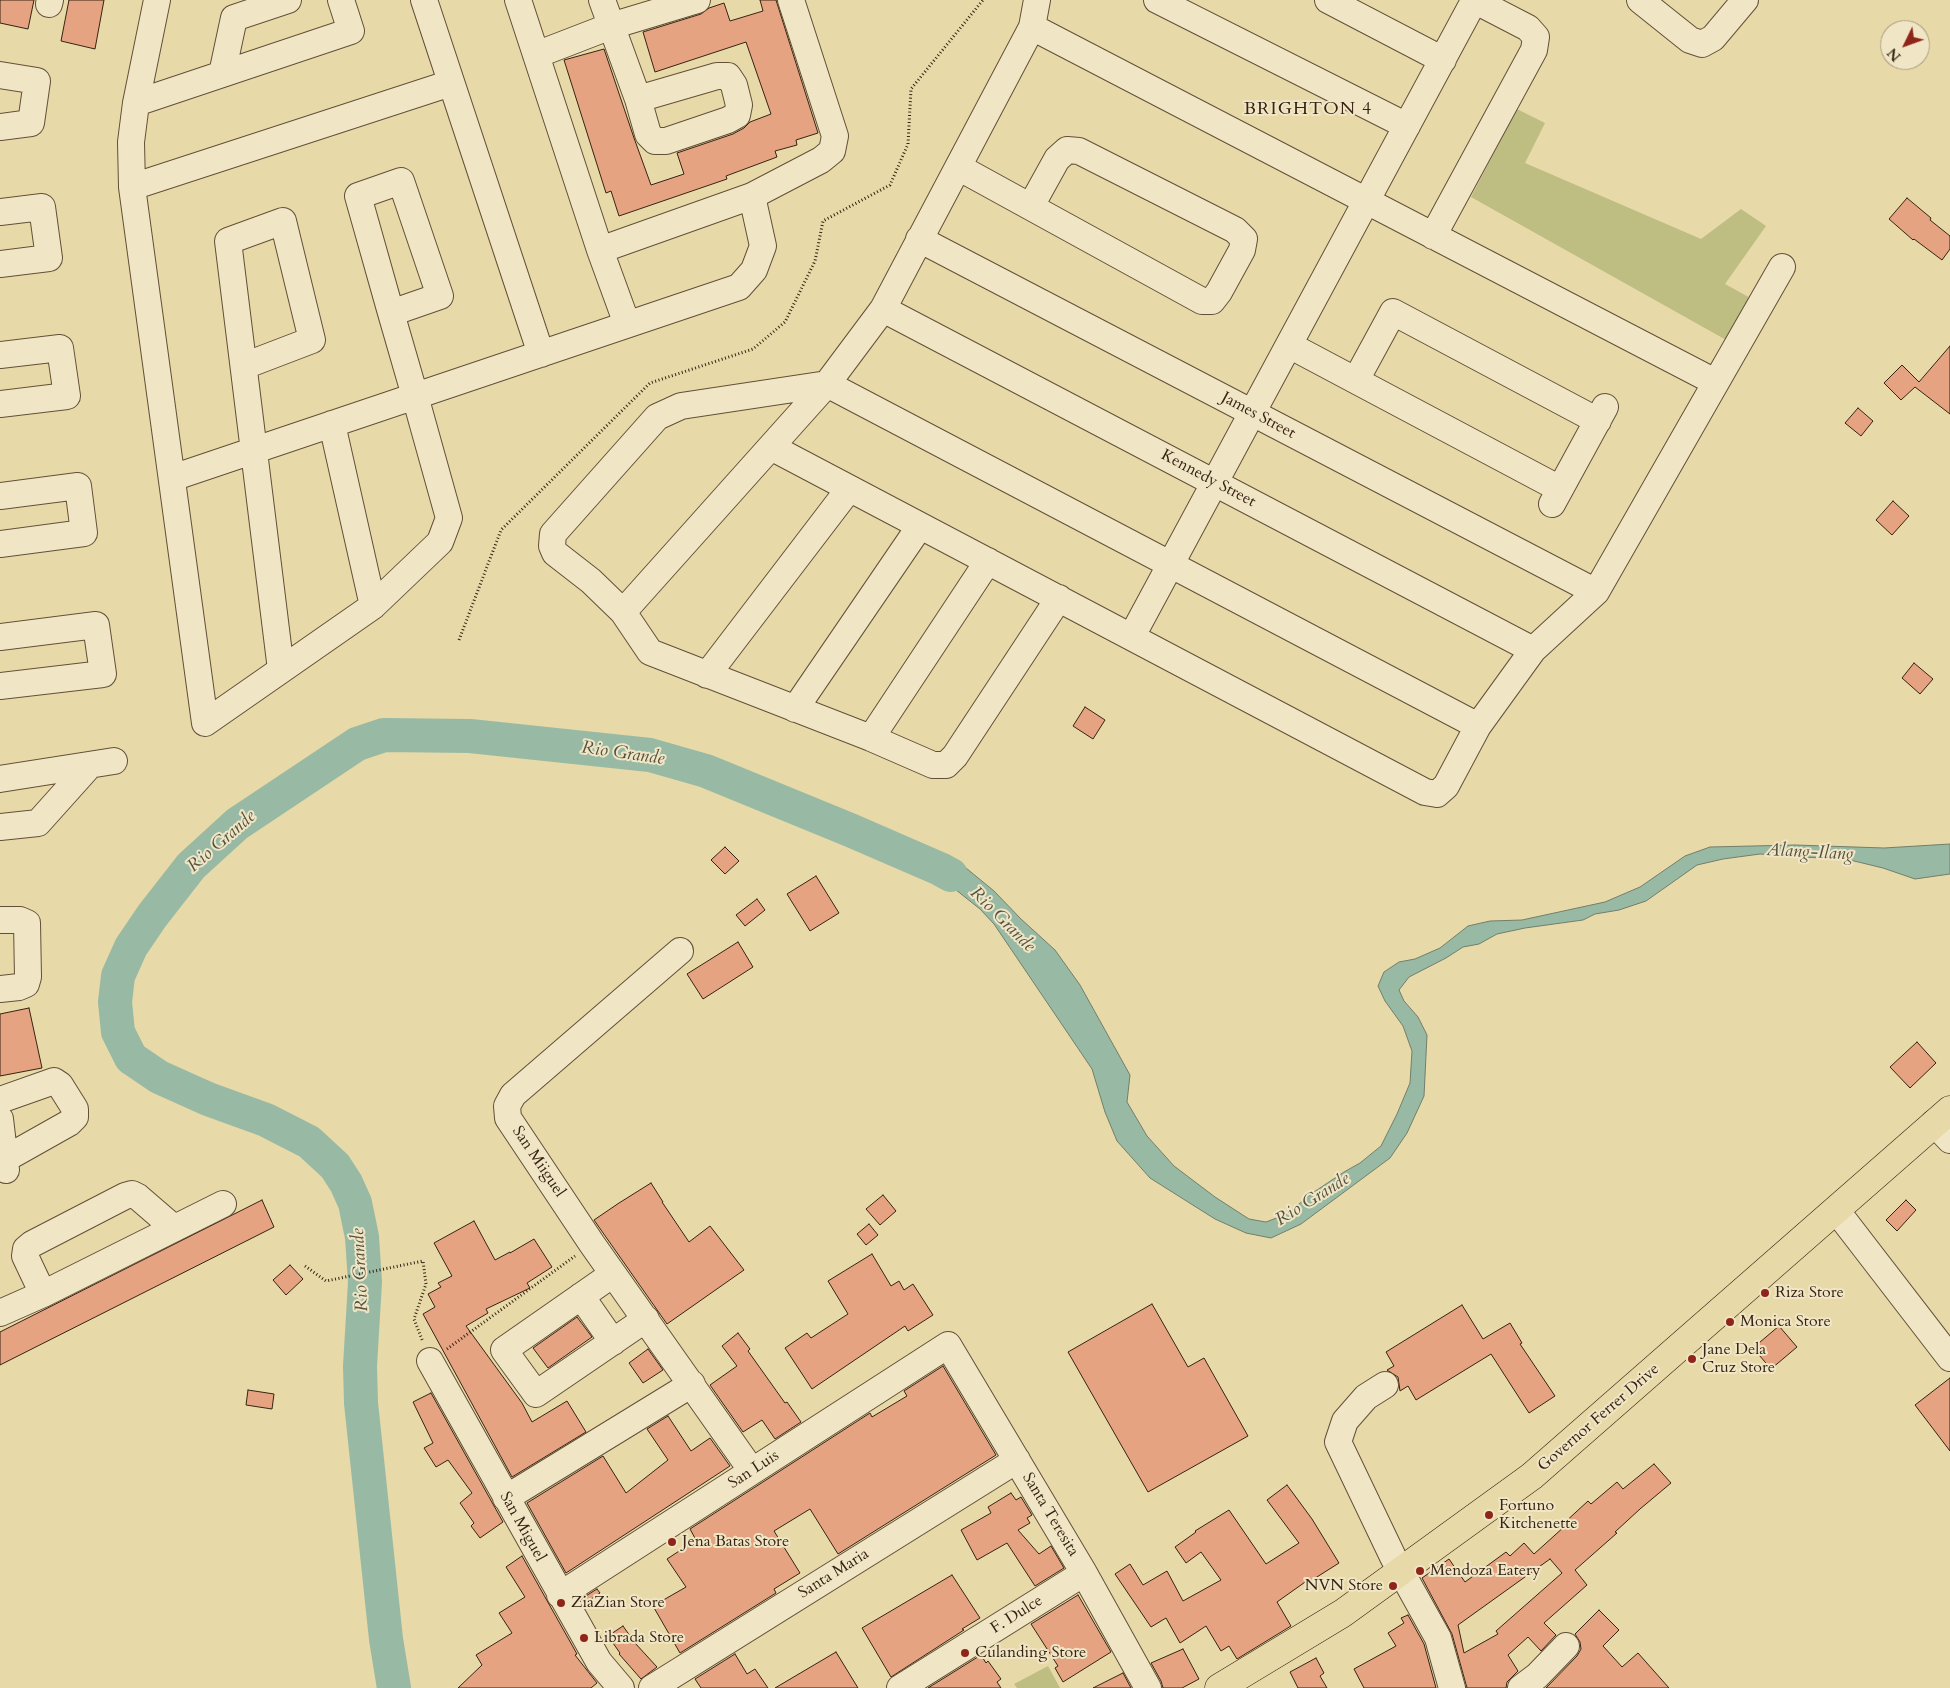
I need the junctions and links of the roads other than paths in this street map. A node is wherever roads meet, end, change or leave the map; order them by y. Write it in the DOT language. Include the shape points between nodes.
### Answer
graph roads {
  1 [pos="157,0"];
  2 [pos="288,0"];
  3 [pos="341,0"];
  4 [pos="424,0"];
  5 [pos="518,0"];
  6 [pos="602,0"];
  7 [pos="697,0"];
  8 [pos="791,0"];
  9 [pos="1037,0"];
  10 [pos="1158,0"];
  11 [pos="1328,0"];
  12 [pos="1474,0"];
  13 [pos="1640,0"];
  14 [pos="1745,0"];
  15 [pos="611,26"];
  16 [pos="1032,28"];
  17 [pos="536,54"];
  18 [pos="1442,60"];
  19 [pos="222,74"];
  20 [pos="0,75"];
  21 [pos="451,82"];
  22 [pos="638,99"];
  23 [pos="136,103"];
  24 [pos="1407,126"];
  25 [pos="0,127"];
  26 [pos="958,167"];
  27 [pos="132,188"];
  28 [pos="752,196"];
  29 [pos="1366,201"];
  30 [pos="1031,206"];
  31 [pos="0,212"];
  32 [pos="1433,236"];
  33 [pos="920,239"];
  34 [pos="600,250"];
  35 [pos="0,264"];
  36 [pos="1782,266"];
  37 [pos="883,309"];
  38 [pos="391,313"];
  39 [pos="627,324"];
  40 [pos="1289,345"];
  41 [pos="541,354"];
  42 [pos="0,356"];
  43 [pos="244,366"];
  44 [pos="1356,380"];
  45 [pos="1715,382"];
  46 [pos="827,384"];
  47 [pos="415,396"];
  48 [pos="0,404"];
  49 [pos="1252,413"];
  50 [pos="332,424"];
  51 [pos="771,447"];
  52 [pos="254,450"];
  53 [pos="172,478"];
  54 [pos="1215,483"];
  55 [pos="848,488"];
  56 [pos="0,496"];
  57 [pos="920,526"];
  58 [pos="0,544"];
  59 [pos="988,561"];
  60 [pos="1171,564"];
  61 [pos="1596,592"];
  62 [pos="1060,598"];
  63 [pos="373,606"];
  64 [pos="623,612"];
  65 [pos="1132,636"];
  66 [pos="0,637"];
  67 [pos="1532,650"];
  68 [pos="281,670"];
  69 [pos="707,675"];
  70 [pos="0,686"];
  71 [pos="795,709"];
  72 [pos="1478,726"];
  73 [pos="871,738"];
  74 [pos="0,779"];
  75 [pos="0,827"];
  76 [pos="0,920"];
  77 [pos="680,951"];
  78 [pos="0,989"];
  79 [pos="0,1100"];
  80 [pos="0,1120"];
  81 [pos="1945,1124"];
  82 [pos="223,1204"];
  83 [pos="1836,1210"];
  84 [pos="174,1228"];
  85 [pos="614,1274"];
  86 [pos="43,1294"];
  87 [pos="581,1296"];
  88 [pos="0,1313"];
  89 [pos="646,1319"];
  90 [pos="613,1342"];
  91 [pos="948,1345"];
  92 [pos="1950,1358"];
  93 [pos="430,1361"];
  94 [pos="692,1384"];
  95 [pos="1385,1385"];
  96 [pos="1017,1460"];
  97 [pos="752,1471"];
  98 [pos="506,1498"];
  99 [pos="1402,1571"];
  100 [pos="1084,1573"];
  101 [pos="560,1595"];
  102 [pos="1566,1646"];
  103 [pos="621,1688"];
  104 [pos="652,1688"];
  105 [pos="900,1688"];
  106 [pos="1148,1688"];
  107 [pos="1219,1688"];
  108 [pos="1452,1688"];
  109 [pos="1521,1688"];
  1 -- 23 [label="street"];
  2 -- 19 [label="street" via="234,18"];
  3 -- 19 [label="street" via="351,31"];
  4 -- 21 [label="street"];
  5 -- 17 [label="street"];
  6 -- 15 [label="street"];
  7 -- 15 [label="street"];
  8 -- 28 [label="street" via="835,136 832,151 821,160"];
  9 -- 16 [label="street"];
  10 -- 24 [label="street"];
  11 -- 18 [label="street"];
  12 -- 18 [label="street"];
  12 -- 32 [label="street" via="1528,28 1536,37 1534,50"];
  13 -- 14 [label="street" via="1690,40 1702,44 1713,38"];
  15 -- 17 [label="street"];
  15 -- 22 [label="street"];
  16 -- 26 [label="street"];
  16 -- 29 [label="street"];
  17 -- 34 [label="street"];
  18 -- 24 [label="street"];
  19 -- 23 [label="street"];
  20 -- 25 [label="street" via="37,81 31,123"];
  21 -- 27 [label="street"];
  21 -- 41 [label="street"];
  23 -- 27 [label="street" via="131,142"];
  24 -- 29 [label="street"];
  26 -- 30 [label="street"];
  26 -- 33 [label="street"];
  27 -- 53 [label="street"];
  28 -- 34 [label="street"];
  28 -- 39 [label="street" via="764,246 754,270 739,287"];
  29 -- 32 [label="street"];
  29 -- 40 [label="street"];
  30 -- 30 [label="street" via="1202,301 1212,301 1219,292 1242,250 1244,239 1235,230 1079,151 1067,150 1057,159"];
  31 -- 35 [label="street" via="42,207 49,258"];
  32 -- 45 [label="street"];
  33 -- 37 [label="street"];
  33 -- 49 [label="street, James Street"];
  34 -- 39 [label="street"];
  36 -- 45 [label="street"];
  37 -- 46 [label="street"];
  37 -- 54 [label="street, Kennedy Street"];
  38 -- 38 [label="street" via="440,296 401,181 358,196"];
  38 -- 47 [label="street"];
  39 -- 41 [label="street"];
  40 -- 44 [label="street"];
  40 -- 49 [label="street"];
  41 -- 47 [label="street"];
  42 -- 48 [label="street" via="60,348 67,396"];
  43 -- 43 [label="street" via="228,241 283,221 312,340"];
  43 -- 52 [label="street"];
  44 -- 44 [label="street" via="1556,497 1602,414 1393,312"];
  45 -- 61 [label="street"];
  46 -- 51 [label="street"];
  46 -- 60 [label="street"];
  46 -- 64 [label="street" via="682,406 657,417 553,534 555,553"];
  47 -- 50 [label="street"];
  47 -- 63 [label="street" via="449,518 440,542"];
  49 -- 54 [label="street"];
  49 -- 61 [label="street, James Street"];
  50 -- 52 [label="street"];
  50 -- 63 [label="street"];
  51 -- 55 [label="street"];
  51 -- 64 [label="street"];
  52 -- 53 [label="street"];
  52 -- 68 [label="street"];
  53 -- 68 [label="street" via="205,723"];
  54 -- 60 [label="street"];
  54 -- 67 [label="street, Kennedy Street"];
  55 -- 57 [label="street"];
  55 -- 69 [label="street"];
  56 -- 58 [label="street" via="78,486 84,533"];
  57 -- 59 [label="street"];
  57 -- 71 [label="street"];
  59 -- 62 [label="street"];
  59 -- 73 [label="street"];
  60 -- 65 [label="street"];
  60 -- 72 [label="street"];
  61 -- 67 [label="street"];
  62 -- 65 [label="street"];
  62 -- 73 [label="street" via="946,765 933,765"];
  63 -- 68 [label="street"];
  64 -- 69 [label="street" via="650,652"];
  65 -- 72 [label="street" via="1425,792 1437,794 1446,786"];
  66 -- 70 [label="street" via="96,625 102,674"];
  67 -- 72 [label="street"];
  69 -- 71 [label="street"];
  71 -- 73 [label="street"];
  74 -- 75 [label="street" via="102,763 38,822"];
  76 -- 78 [label="street" via="27,923 28,977 20,988"];
  77 -- 85 [label="street, San Miiguel" via="513,1095 507,1106 508,1118"];
  79 -- 80 [label="street" via="54,1081 75,1109 75,1117 69,1123 5,1165"];
  81 -- 83 [label="main road, Governor Ferrer Drive"];
  82 -- 84 [label="street"];
  83 -- 92 [label="street"];
  83 -- 99 [label="main road, Governor Ferrer Drive" via="1532,1476"];
  84 -- 86 [label="street"];
  84 -- 86 [label="street" via="138,1197 132,1194 125,1196 26,1248 26,1256"];
  85 -- 87 [label="street"];
  85 -- 89 [label="street, San Miiguel"];
  86 -- 88 [label="street"];
  87 -- 90 [label="street"];
  87 -- 90 [label="street" via="504,1350 536,1394"];
  89 -- 90 [label="street"];
  89 -- 94 [label="street, San Miiguel"];
  91 -- 96 [label="street, Santa Teresita"];
  91 -- 97 [label="street, San Luis"];
  93 -- 98 [label="street, San Miguel"];
  94 -- 97 [label="street, San Miiguel"];
  94 -- 98 [label="street"];
  95 -- 99 [label="street" via="1366,1397 1345,1421 1338,1442"];
  96 -- 100 [label="street, Santa Teresita"];
  96 -- 104 [label="street, Santa Maria"];
  97 -- 101 [label="street, San Luis"];
  98 -- 101 [label="street, San Miguel"];
  99 -- 107 [label="main road, Governor Ferrer Drive" via="1344,1613"];
  99 -- 108 [label="street" via="1438,1638"];
  100 -- 105 [label="street, F. Dulce"];
  100 -- 106 [label="street, Santa Teresita"];
  101 -- 103 [label="street, San Miguel" via="599,1662"];
  102 -- 109 [label="street"];
}
